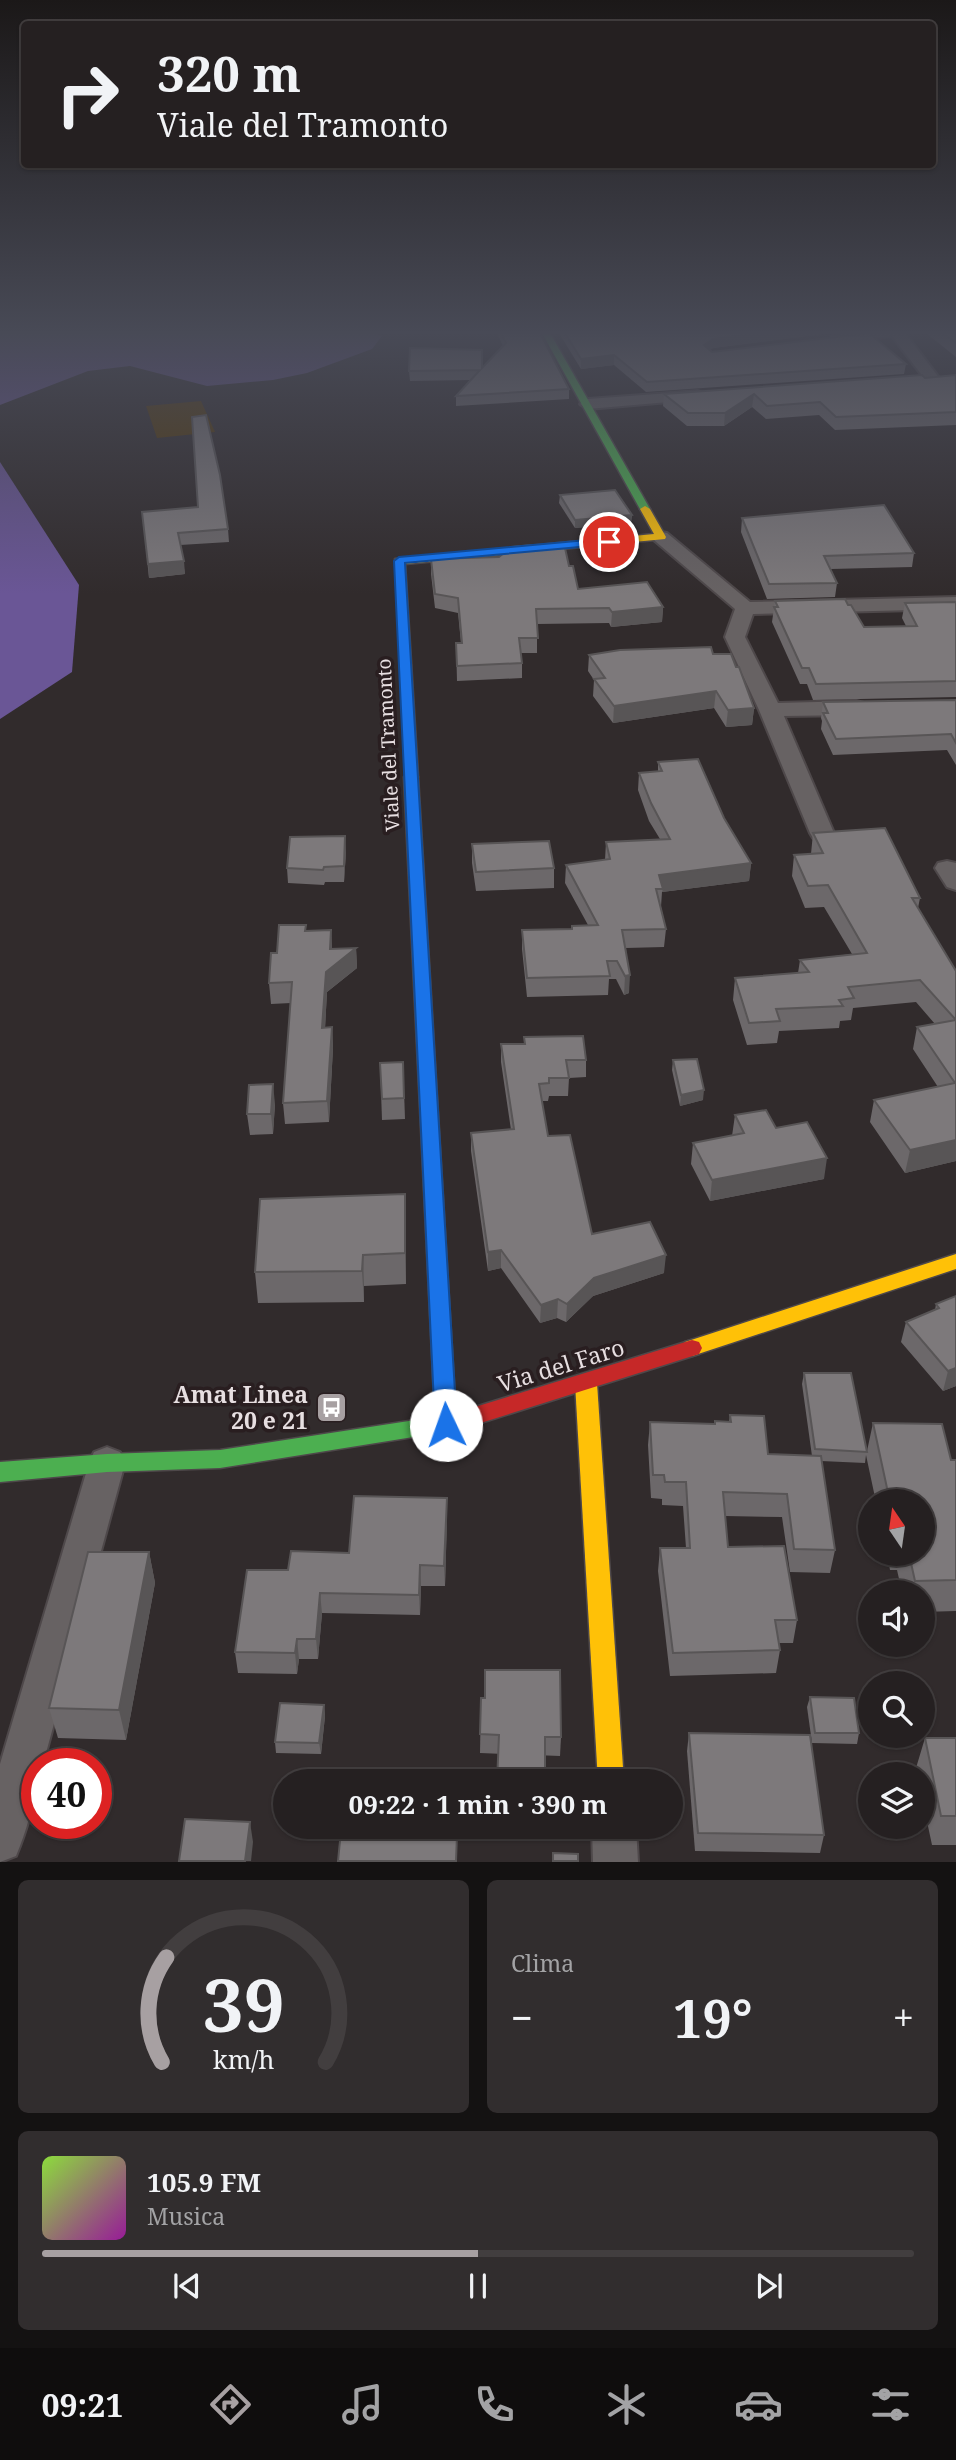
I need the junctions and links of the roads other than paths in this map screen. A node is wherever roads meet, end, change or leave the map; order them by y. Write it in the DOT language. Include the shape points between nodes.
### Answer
graph roads {
  1 [pos="597,420"];
  2 [pos="662,537"];
  3 [pos="956,603"];
  4 [pos="746,608"];
  5 [pos="876,708"];
  6 [pos="771,710"];
  7 [pos="822,834"];
  8 [pos="956,1261"];
  9 [pos="586,1383"];
  10 [pos="446,1425"];
  11 [pos="107,1463"];
  12 [pos="0,1472"];
  13 [pos="610,1769"];
  14 [pos="615,1839"];
  15 [pos="0,1840"];
  16 [pos="616,1861"];
  1 -- 2 [label="street"];
  2 -- 4 [label="street"];
  2 -- 10 [label="street, Viale del Tramonto" via="399,561"];
  3 -- 4 [label="street"];
  4 -- 6 [label="street" via="735,637"];
  5 -- 6 [label="street"];
  6 -- 7 [label="street"];
  8 -- 9 [label="street, Via del Faro"];
  9 -- 10 [label="street, Via del Faro"];
  9 -- 13 [label="street"];
  10 -- 11 [label="street, Via del Faro" via="220,1460"];
  11 -- 12 [label="street, Via del Faro"];
  11 -- 15 [label="street"];
  14 -- 16 [label="street"];
}
